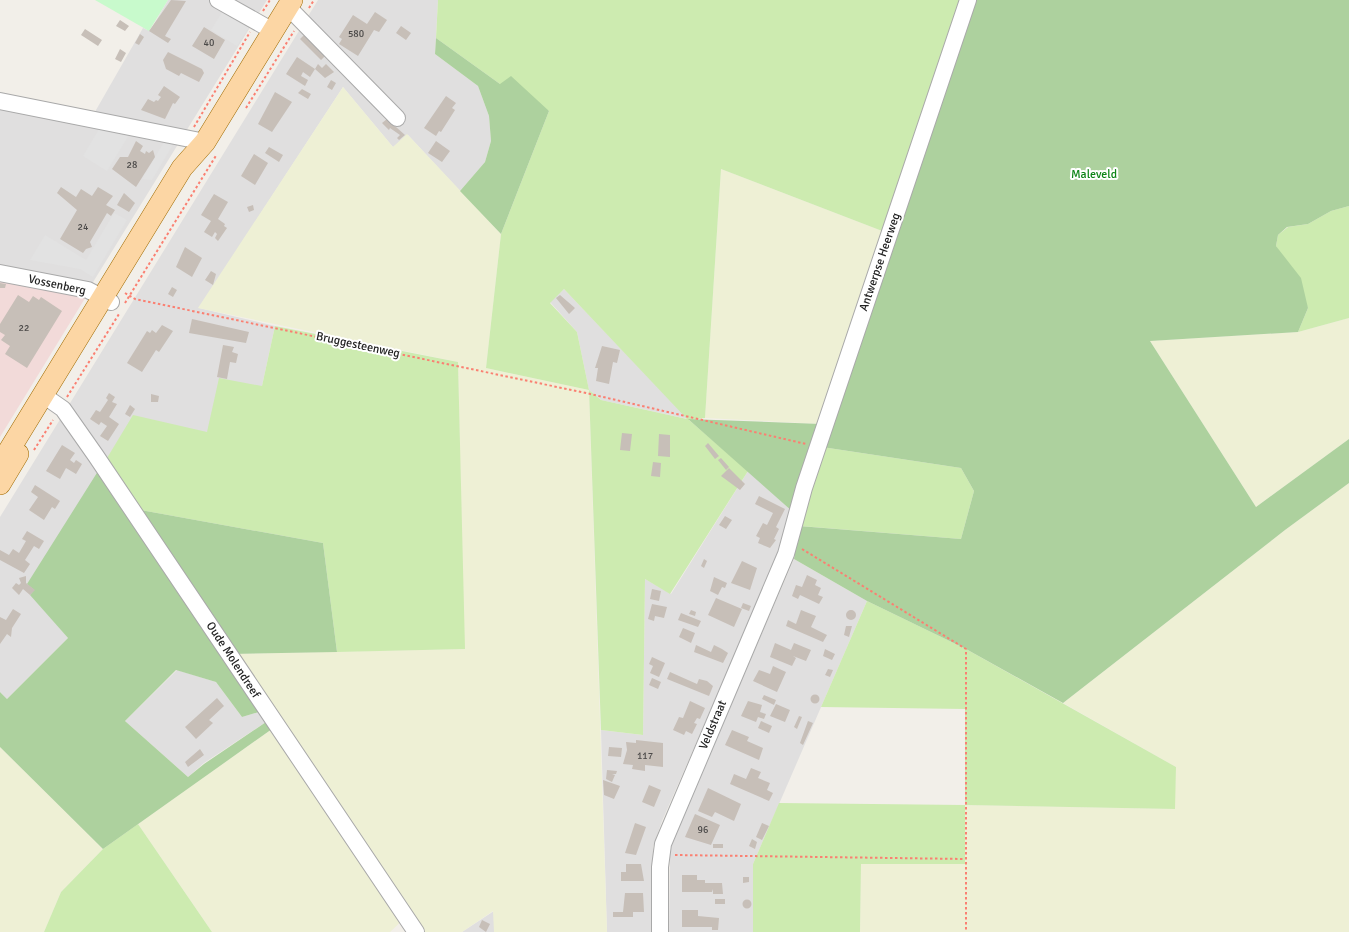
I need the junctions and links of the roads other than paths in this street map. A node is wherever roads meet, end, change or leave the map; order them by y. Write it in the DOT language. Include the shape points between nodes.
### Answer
graph roads {
  1 [pos="218,0"];
  2 [pos="968,0"];
  3 [pos="289,5"];
  4 [pos="265,26"];
  5 [pos="0,101"];
  6 [pos="397,118"];
  7 [pos="204,143"];
  8 [pos="0,273"];
  9 [pos="118,300"];
  10 [pos="52,401"];
  11 [pos="0,465"];
  12 [pos="0,484"];
  13 [pos="794,525"];
  14 [pos="416,932"];
  15 [pos="660,932"];
  1 -- 4 [label="street"];
  2 -- 13 [label="street, Antwerpse Heerweg"];
  3 -- 4 [label="main road"];
  3 -- 6 [label="street"];
  4 -- 7 [label="main road"];
  5 -- 7 [label="street"];
  7 -- 9 [label="main road" via="201,157"];
  8 -- 9 [label="street, Vossenberg" via="88,290"];
  9 -- 10 [label="main road"];
  10 -- 11 [label="main road"];
  10 -- 12 [label="main road"];
  10 -- 14 [label="street, Oude Molendreef" via="194,600"];
  13 -- 15 [label="street, Veldstraat" via="786,554 669,827 661,855"];
}
